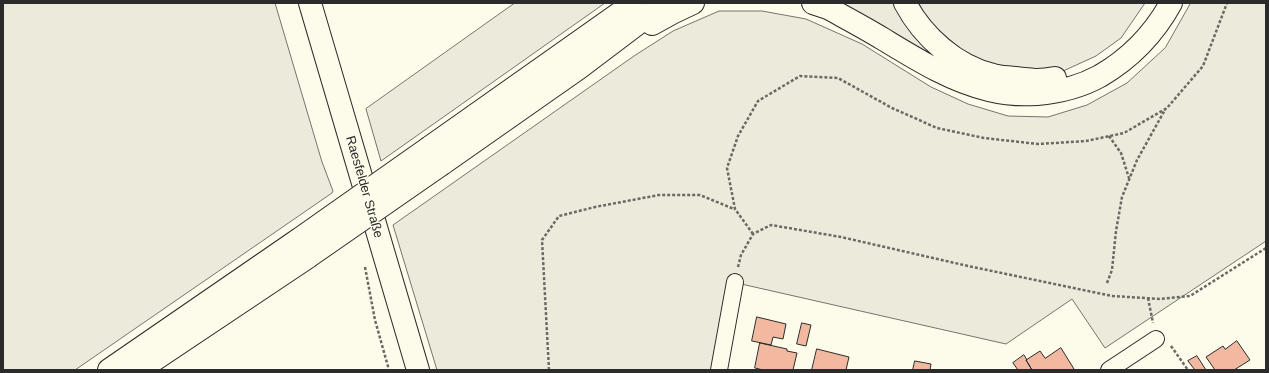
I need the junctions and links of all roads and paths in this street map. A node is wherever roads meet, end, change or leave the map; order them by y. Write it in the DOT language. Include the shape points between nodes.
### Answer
graph roads {
  1 [pos="310,3"];
  2 [pos="634,3"];
  3 [pos="665,3"];
  4 [pos="693,3"];
  5 [pos="813,3"];
  6 [pos="905,3"];
  7 [pos="1157,3"];
  8 [pos="1171,3"];
  9 [pos="1227,3"];
  10 [pos="579,68"];
  11 [pos="1167,108"];
  12 [pos="1108,136"];
  13 [pos="436,155"];
  14 [pos="1129,179"];
  15 [pos="734,209"];
  16 [pos="753,234"];
  17 [pos="303,248"];
  18 [pos="1266,248"];
  19 [pos="735,282"];
  20 [pos="1107,283"];
  21 [pos="1148,298"];
  22 [pos="1156,339"];
  23 [pos="109,370"];
  24 [pos="139,370"];
  25 [pos="418,370"];
  26 [pos="549,370"];
  27 [pos="719,370"];
  28 [pos="1109,370"];
  29 [pos="1188,370"];
  1 -- 25 [label="main road, Raesfelder Straße"];
  2 -- 13 [label="main road"];
  3 -- 10 [label="main road"];
  4 -- 10 [label="main road"];
  5 -- 8 [label="main road" via="828,8 966,83 1018,95 1057,92 1092,81 1112,69 1139,47"];
  6 -- 7 [label="main road" via="912,16 936,44 968,66 994,76 1040,81 1068,76 1092,66 1112,53 1139,29"];
  9 -- 11 [label="path" via="1203,66"];
  10 -- 13 [label="main road"];
  11 -- 12 [label="path" via="1124,133"];
  11 -- 14 [label="path"];
  12 -- 14 [label="path" via="1120,153"];
  12 -- 15 [label="path" via="1086,141 1038,144 984,138 937,128 892,108 838,78 800,76 758,101 738,136 727,168"];
  13 -- 17 [label="main road, bridge"];
  14 -- 20 [label="path" via="1122,197 1112,270"];
  15 -- 16 [label="path"];
  15 -- 26 [label="path" via="700,195 659,195 559,216 542,240"];
  16 -- 19 [label="path" via="741,255"];
  16 -- 21 [label="path" via="771,225 841,237 1112,296"];
  17 -- 23 [label="main road"];
  17 -- 24 [label="main road"];
  18 -- 21 [label="path" via="1190,296"];
  19 -- 27 [label="street"];
  21 -- 22 [label="path"];
  22 -- 28 [label="street"];
  22 -- 29 [label="path" via="1172,346"];
}
